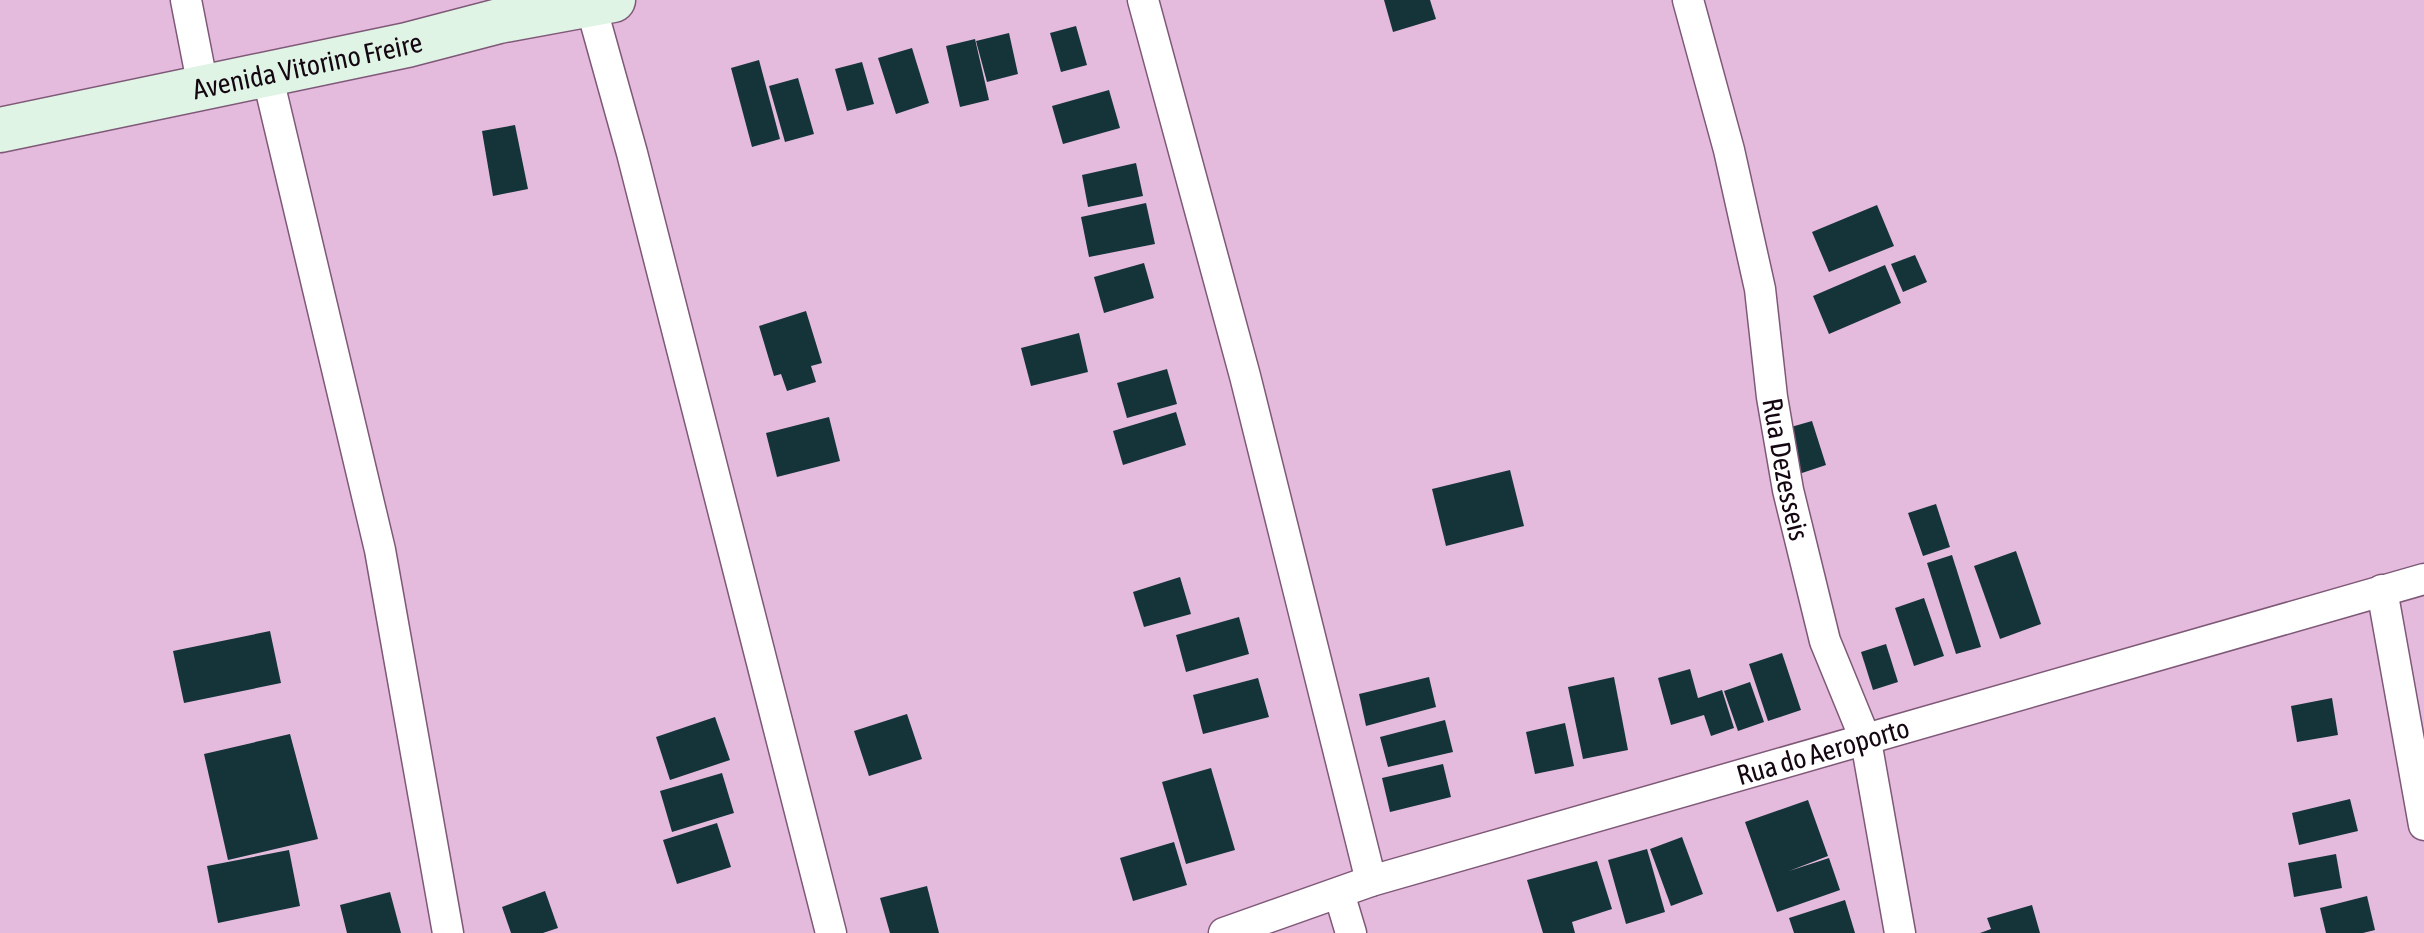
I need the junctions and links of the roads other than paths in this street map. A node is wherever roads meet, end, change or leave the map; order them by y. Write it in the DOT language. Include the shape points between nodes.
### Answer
graph roads {
  1 [pos="186,0"];
  2 [pos="1143,0"];
  3 [pos="1688,0"];
  4 [pos="602,3"];
  5 [pos="267,74"];
  6 [pos="203,87"];
  7 [pos="0,130"];
  8 [pos="2424,579"];
  9 [pos="2382,590"];
  10 [pos="1866,741"];
  11 [pos="2424,825"];
  12 [pos="1371,881"];
  13 [pos="1339,893"];
  14 [pos="448,933"];
  15 [pos="831,933"];
  16 [pos="1224,933"];
  17 [pos="1351,933"];
  18 [pos="1900,933"];
  1 -- 6 [label="street"];
  2 -- 12 [label="street" via="1245,376"];
  3 -- 10 [label="street, Rua Dezesseis" via="1760,289 1788,490 1825,641"];
  4 -- 5 [label="street, Avenida Vitorino Freire"];
  4 -- 15 [label="street" via="640,184"];
  5 -- 6 [label="street, Avenida Vitorino Freire"];
  5 -- 14 [label="street" via="380,550"];
  6 -- 7 [label="street, Avenida Vitorino Freire"];
  8 -- 9 [label="street, Rua do Aeroporto"];
  9 -- 10 [label="street, Rua do Aeroporto"];
  9 -- 11 [label="street"];
  10 -- 12 [label="street, Rua do Aeroporto"];
  10 -- 18 [label="street, Rua Dezesseis"];
  12 -- 13 [label="street, Rua do Aeroporto"];
  13 -- 16 [label="street, Rua do Aeroporto"];
  13 -- 17 [label="street"];
}
